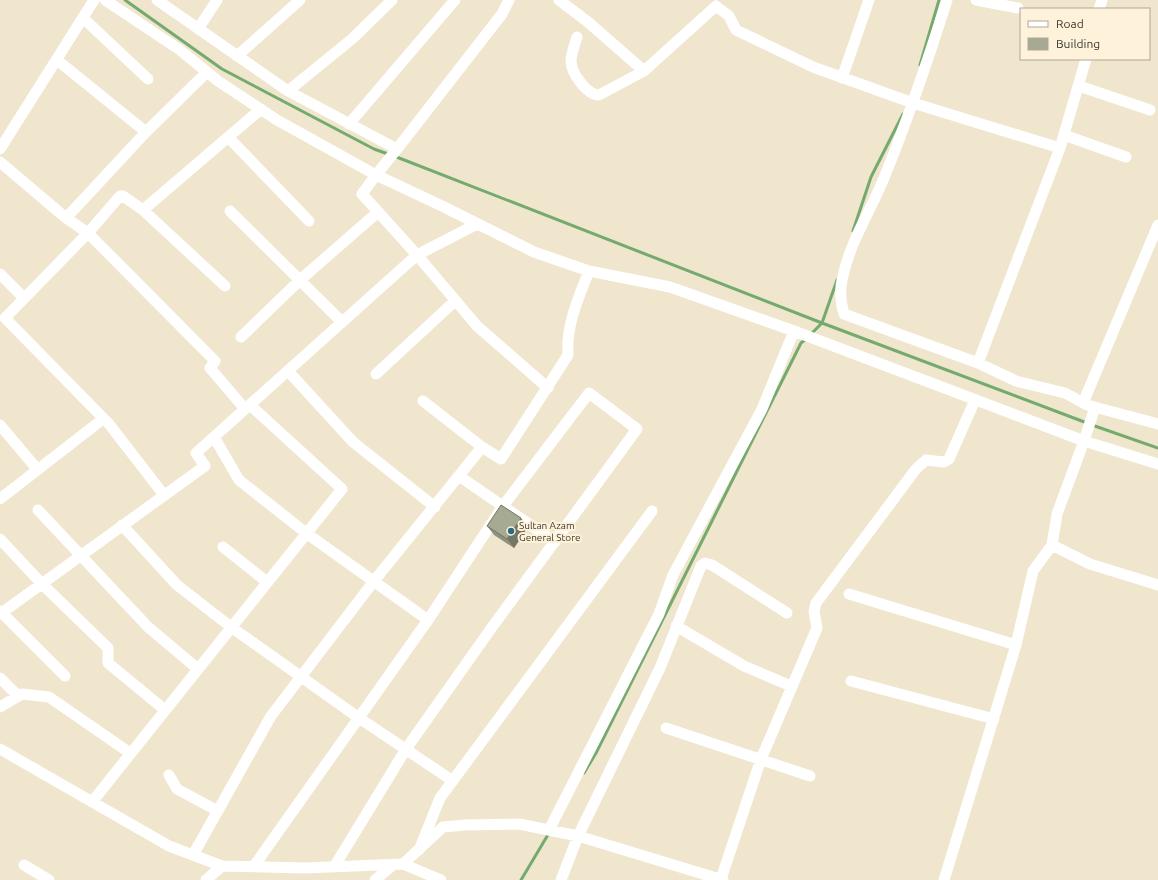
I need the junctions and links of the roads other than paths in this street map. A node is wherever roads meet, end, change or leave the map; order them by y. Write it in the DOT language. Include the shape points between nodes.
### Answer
graph roads {
  1 [pos="94,0"];
  2 [pos="105,0"];
  3 [pos="157,0"];
  4 [pos="217,0"];
  5 [pos="300,0"];
  6 [pos="392,0"];
  7 [pos="455,0"];
  8 [pos="509,0"];
  9 [pos="559,0"];
  10 [pos="868,0"];
  11 [pos="947,0"];
  12 [pos="976,0"];
  13 [pos="714,3"];
  14 [pos="1018,8"];
  15 [pos="83,18"];
  16 [pos="198,29"];
  17 [pos="577,37"];
  18 [pos="237,56"];
  19 [pos="56,60"];
  20 [pos="1086,60"];
  21 [pos="644,71"];
  22 [pos="207,72"];
  23 [pos="842,78"];
  24 [pos="148,79"];
  25 [pos="1078,86"];
  26 [pos="288,91"];
  27 [pos="913,103"];
  28 [pos="261,109"];
  29 [pos="1150,110"];
  30 [pos="349,124"];
  31 [pos="146,132"];
  32 [pos="1064,135"];
  33 [pos="228,137"];
  34 [pos="0,148"];
  35 [pos="1060,148"];
  36 [pos="395,151"];
  37 [pos="1126,157"];
  38 [pos="0,162"];
  39 [pos="379,172"];
  40 [pos="143,210"];
  41 [pos="230,211"];
  42 [pos="378,212"];
  43 [pos="66,218"];
  44 [pos="309,221"];
  45 [pos="477,224"];
  46 [pos="1158,225"];
  47 [pos="88,233"];
  48 [pos="417,255"];
  49 [pos="589,271"];
  50 [pos="0,274"];
  51 [pos="300,280"];
  52 [pos="225,286"];
  53 [pos="24,298"];
  54 [pos="456,301"];
  55 [pos="2,320"];
  56 [pos="342,322"];
  57 [pos="794,331"];
  58 [pos="241,337"];
  59 [pos="978,363"];
  60 [pos="288,371"];
  61 [pos="376,374"];
  62 [pos="548,388"];
  63 [pos="975,400"];
  64 [pos="423,401"];
  65 [pos="1083,403"];
  66 [pos="247,407"];
  67 [pos="1094,409"];
  68 [pos="103,419"];
  69 [pos="1158,424"];
  70 [pos="0,425"];
  71 [pos="1086,436"];
  72 [pos="214,437"];
  73 [pos="482,447"];
  74 [pos="1158,464"];
  75 [pos="37,469"];
  76 [pos="459,476"];
  77 [pos="164,495"];
  78 [pos="0,498"];
  79 [pos="503,506"];
  80 [pos="435,507"];
  81 [pos="38,510"];
  82 [pos="652,511"];
  83 [pos="122,526"];
  84 [pos="306,533"];
  85 [pos="0,539"];
  86 [pos="555,542"];
  87 [pos="1052,545"];
  88 [pos="223,547"];
  89 [pos="81,555"];
  90 [pos="374,581"];
  91 [pos="267,582"];
  92 [pos="42,584"];
  93 [pos="1158,585"];
  94 [pos="849,594"];
  95 [pos="0,613"];
  96 [pos="787,613"];
  97 [pos="428,620"];
  98 [pos="676,626"];
  99 [pos="231,627"];
  100 [pos="1016,645"];
  101 [pos="198,669"];
  102 [pos="65,676"];
  103 [pos="300,676"];
  104 [pos="0,678"];
  105 [pos="850,681"];
  106 [pos="791,686"];
  107 [pos="18,696"];
  108 [pos="0,707"];
  109 [pos="165,710"];
  110 [pos="359,718"];
  111 [pos="994,719"];
  112 [pos="666,728"];
  113 [pos="0,749"];
  114 [pos="406,749"];
  115 [pos="130,753"];
  116 [pos="761,759"];
  117 [pos="169,775"];
  118 [pos="810,776"];
  119 [pos="453,781"];
  120 [pos="92,802"];
  121 [pos="218,811"];
  122 [pos="549,830"];
  123 [pos="578,836"];
  124 [pos="419,850"];
  125 [pos="193,855"];
  126 [pos="24,865"];
  127 [pos="398,865"];
  128 [pos="222,866"];
  129 [pos="254,866"];
  130 [pos="334,867"];
  131 [pos="49,880"];
  132 [pos="206,880"];
  133 [pos="375,880"];
  134 [pos="441,880"];
  135 [pos="561,880"];
  136 [pos="722,880"];
  137 [pos="944,880"];
  1 -- 15 [label="street"];
  2 -- 22 [label="street" via="180,50"];
  3 -- 16 [label="street"];
  4 -- 16 [label="street"];
  5 -- 18 [label="street"];
  6 -- 26 [label="street" via="352,39"];
  7 -- 30 [label="street"];
  8 -- 36 [label="street" via="502,14"];
  9 -- 21 [label="street"];
  10 -- 23 [label="street"];
  11 -- 27 [label="street"];
  12 -- 14 [label="street"];
  13 -- 21 [label="street"];
  13 -- 23 [label="street" via="729,16 736,30"];
  15 -- 19 [label="street"];
  15 -- 24 [label="street"];
  16 -- 18 [label="street"];
  17 -- 21 [label="street" via="572,65 580,82 594,95"];
  18 -- 26 [label="street"];
  19 -- 31 [label="street"];
  19 -- 34 [label="street"];
  20 -- 25 [label="street"];
  22 -- 28 [label="street"];
  22 -- 31 [label="street"];
  23 -- 27 [label="street"];
  25 -- 29 [label="street"];
  25 -- 32 [label="street"];
  26 -- 30 [label="street"];
  27 -- 35 [label="street"];
  27 -- 59 [label="street" via="872,208 853,244 839,300 844,314"];
  28 -- 33 [label="street"];
  28 -- 39 [label="street"];
  30 -- 36 [label="street"];
  31 -- 43 [label="street"];
  32 -- 35 [label="street"];
  32 -- 37 [label="street"];
  33 -- 40 [label="street"];
  33 -- 44 [label="street"];
  35 -- 59 [label="street"];
  36 -- 39 [label="street"];
  38 -- 43 [label="street"];
  39 -- 42 [label="street" via="362,194"];
  39 -- 45 [label="street"];
  40 -- 47 [label="street" via="120,196"];
  40 -- 52 [label="street"];
  41 -- 51 [label="street"];
  42 -- 48 [label="street"];
  42 -- 51 [label="street"];
  43 -- 47 [label="street"];
  45 -- 48 [label="street"];
  45 -- 49 [label="street" via="534,252"];
  46 -- 65 [label="street"];
  47 -- 53 [label="street"];
  47 -- 66 [label="street" via="215,361 210,368"];
  48 -- 54 [label="street"];
  48 -- 56 [label="street"];
  49 -- 57 [label="street" via="670,287"];
  49 -- 62 [label="street" via="571,317 567,338 568,355"];
  50 -- 53 [label="street"];
  51 -- 56 [label="street"];
  51 -- 58 [label="street"];
  53 -- 55 [label="street"];
  54 -- 61 [label="street"];
  54 -- 62 [label="street" via="477,326"];
  55 -- 68 [label="street"];
  56 -- 60 [label="street"];
  57 -- 63 [label="street"];
  57 -- 122 [label="street" via="762,409 673,575 659,614"];
  59 -- 65 [label="street" via="1016,381 1066,393"];
  60 -- 66 [label="street"];
  60 -- 80 [label="street" via="353,442"];
  62 -- 73 [label="street" via="501,459"];
  63 -- 71 [label="street"];
  63 -- 106 [label="street" via="949,459 944,462 926,460 916,469 816,603 814,611 817,628"];
  64 -- 73 [label="street"];
  65 -- 67 [label="street"];
  66 -- 72 [label="street"];
  66 -- 84 [label="street" via="342,488"];
  67 -- 69 [label="street"];
  67 -- 71 [label="street"];
  68 -- 75 [label="street"];
  68 -- 77 [label="street"];
  70 -- 75 [label="street"];
  71 -- 74 [label="street"];
  71 -- 87 [label="street" via="1057,514"];
  72 -- 77 [label="street" via="196,453 205,466"];
  72 -- 84 [label="street" via="239,480"];
  73 -- 76 [label="street"];
  75 -- 78 [label="street"];
  76 -- 79 [label="street"];
  76 -- 80 [label="street"];
  77 -- 83 [label="street"];
  79 -- 86 [label="street"];
  79 -- 86 [label="street" via="588,394 638,429"];
  79 -- 97 [label="street"];
  80 -- 90 [label="street"];
  81 -- 89 [label="street"];
  82 -- 119 [label="street"];
  83 -- 89 [label="street"];
  83 -- 99 [label="street" via="177,585"];
  84 -- 90 [label="street"];
  84 -- 91 [label="street"];
  85 -- 92 [label="street"];
  86 -- 114 [label="street"];
  87 -- 93 [label="street" via="1090,564"];
  87 -- 100 [label="street" via="1033,571"];
  88 -- 91 [label="street"];
  89 -- 92 [label="street"];
  89 -- 101 [label="street" via="148,627"];
  90 -- 97 [label="street"];
  90 -- 103 [label="street"];
  91 -- 99 [label="street"];
  92 -- 95 [label="street"];
  92 -- 109 [label="street" via="108,648 108,663"];
  94 -- 100 [label="street"];
  95 -- 102 [label="street"];
  96 -- 98 [label="street" via="722,570 705,563 698,571"];
  97 -- 110 [label="street"];
  98 -- 106 [label="street" via="744,666"];
  98 -- 123 [label="street" via="653,682"];
  99 -- 101 [label="street"];
  99 -- 103 [label="street"];
  100 -- 111 [label="street"];
  101 -- 109 [label="street"];
  103 -- 110 [label="street"];
  103 -- 121 [label="street" via="271,716"];
  104 -- 107 [label="street"];
  105 -- 111 [label="street"];
  106 -- 116 [label="street"];
  107 -- 108 [label="street"];
  107 -- 115 [label="street" via="49,696"];
  109 -- 115 [label="street"];
  110 -- 114 [label="street"];
  110 -- 129 [label="street"];
  111 -- 137 [label="street"];
  112 -- 116 [label="street"];
  113 -- 120 [label="street"];
  114 -- 119 [label="street"];
  114 -- 130 [label="street"];
  115 -- 120 [label="street"];
  116 -- 118 [label="street"];
  116 -- 136 [label="street"];
  117 -- 121 [label="street" via="177,790"];
  119 -- 124 [label="street" via="440,798"];
  120 -- 125 [label="street" via="169,846"];
  121 -- 125 [label="street"];
  122 -- 123 [label="street"];
  122 -- 124 [label="street" via="519,824 442,827"];
  123 -- 135 [label="street"];
  123 -- 136 [label="street"];
  124 -- 127 [label="street"];
  125 -- 128 [label="street"];
  126 -- 131 [label="street"];
  127 -- 130 [label="street"];
  127 -- 133 [label="street"];
  127 -- 134 [label="street"];
  128 -- 129 [label="street"];
  128 -- 132 [label="street"];
  129 -- 130 [label="street"];
}
